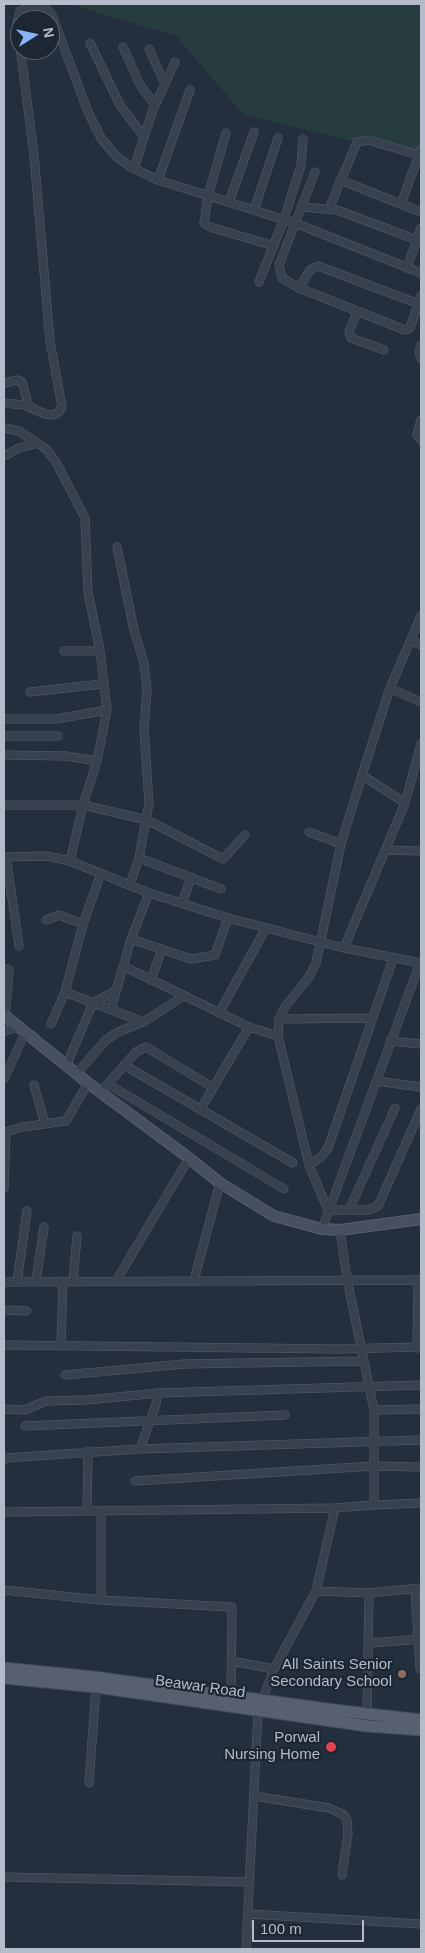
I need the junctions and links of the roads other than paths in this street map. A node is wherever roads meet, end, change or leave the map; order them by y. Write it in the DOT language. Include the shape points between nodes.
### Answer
graph roads {
  1 [pos="90,43"];
  2 [pos="123,47"];
  3 [pos="149,49"];
  4 [pos="175,62"];
  5 [pos="164,82"];
  6 [pos="190,90"];
  7 [pos="155,105"];
  8 [pos="226,132"];
  9 [pos="254,132"];
  10 [pos="144,137"];
  11 [pos="278,138"];
  12 [pos="303,139"];
  13 [pos="420,152"];
  14 [pos="134,168"];
  15 [pos="315,172"];
  16 [pos="158,180"];
  17 [pos="340,180"];
  18 [pos="208,196"];
  19 [pos="229,202"];
  20 [pos="402,204"];
  21 [pos="302,207"];
  22 [pos="329,209"];
  23 [pos="254,210"];
  24 [pos="421,212"];
  25 [pos="284,220"];
  26 [pos="295,223"];
  27 [pos="421,228"];
  28 [pos="417,240"];
  29 [pos="274,246"];
  30 [pos="407,268"];
  31 [pos="421,273"];
  32 [pos="259,282"];
  33 [pos="299,288"];
  34 [pos="420,300"];
  35 [pos="358,311"];
  36 [pos="421,345"];
  37 [pos="384,350"];
  38 [pos="421,359"];
  39 [pos="4,383"];
  40 [pos="4,404"];
  41 [pos="29,407"];
  42 [pos="421,420"];
  43 [pos="4,428"];
  44 [pos="421,440"];
  45 [pos="38,443"];
  46 [pos="4,456"];
  47 [pos="117,547"];
  48 [pos="421,616"];
  49 [pos="411,640"];
  50 [pos="421,645"];
  51 [pos="64,651"];
  52 [pos="100,651"];
  53 [pos="102,684"];
  54 [pos="390,688"];
  55 [pos="30,692"];
  56 [pos="421,702"];
  57 [pos="107,710"];
  58 [pos="4,719"];
  59 [pos="4,736"];
  60 [pos="58,736"];
  61 [pos="421,744"];
  62 [pos="4,755"];
  63 [pos="97,761"];
  64 [pos="362,776"];
  65 [pos="405,803"];
  66 [pos="4,805"];
  67 [pos="83,805"];
  68 [pos="147,820"];
  69 [pos="309,832"];
  70 [pos="245,835"];
  71 [pos="342,844"];
  72 [pos="385,850"];
  73 [pos="421,851"];
  74 [pos="5,857"];
  75 [pos="139,858"];
  76 [pos="70,861"];
  77 [pos="101,873"];
  78 [pos="192,877"];
  79 [pos="130,884"];
  80 [pos="221,889"];
  81 [pos="149,893"];
  82 [pos="182,904"];
  83 [pos="228,918"];
  84 [pos="46,920"];
  85 [pos="83,924"];
  86 [pos="266,928"];
  87 [pos="131,939"];
  88 [pos="321,943"];
  89 [pos="19,946"];
  90 [pos="344,948"];
  91 [pos="162,949"];
  92 [pos="393,959"];
  93 [pos="420,963"];
  94 [pos="123,966"];
  95 [pos="4,969"];
  96 [pos="151,980"];
  97 [pos="117,990"];
  98 [pos="65,992"];
  99 [pos="184,996"];
  100 [pos="93,1002"];
  101 [pos="111,1009"];
  102 [pos="219,1013"];
  103 [pos="4,1015"];
  104 [pos="373,1018"];
  105 [pos="278,1020"];
  106 [pos="143,1022"];
  107 [pos="51,1024"];
  108 [pos="249,1027"];
  109 [pos="21,1030"];
  110 [pos="4,1031"];
  111 [pos="278,1036"];
  112 [pos="390,1041"];
  113 [pos="421,1044"];
  114 [pos="66,1066"];
  115 [pos="124,1066"];
  116 [pos="77,1073"];
  117 [pos="4,1079"];
  118 [pos="376,1081"];
  119 [pos="108,1084"];
  120 [pos="34,1085"];
  121 [pos="212,1087"];
  122 [pos="421,1087"];
  123 [pos="94,1088"];
  124 [pos="395,1108"];
  125 [pos="421,1109"];
  126 [pos="200,1110"];
  127 [pos="45,1124"];
  128 [pos="189,1158"];
  129 [pos="293,1163"];
  130 [pos="309,1165"];
  131 [pos="4,1174"];
  132 [pos="220,1183"];
  133 [pos="4,1188"];
  134 [pos="284,1189"];
  135 [pos="328,1210"];
  136 [pos="349,1210"];
  137 [pos="27,1211"];
  138 [pos="421,1219"];
  139 [pos="44,1227"];
  140 [pos="322,1229"];
  141 [pos="340,1230"];
  142 [pos="76,1236"];
  143 [pos="347,1279"];
  144 [pos="194,1280"];
  145 [pos="420,1280"];
  146 [pos="36,1281"];
  147 [pos="63,1281"];
  148 [pos="74,1281"];
  149 [pos="116,1281"];
  150 [pos="4,1282"];
  151 [pos="17,1282"];
  152 [pos="4,1310"];
  153 [pos="27,1312"];
  154 [pos="61,1344"];
  155 [pos="4,1345"];
  156 [pos="361,1348"];
  157 [pos="419,1348"];
  158 [pos="364,1361"];
  159 [pos="65,1374"];
  160 [pos="421,1385"];
  161 [pos="370,1387"];
  162 [pos="158,1393"];
  163 [pos="4,1409"];
  164 [pos="421,1409"];
  165 [pos="374,1410"];
  166 [pos="285,1415"];
  167 [pos="150,1420"];
  168 [pos="25,1426"];
  169 [pos="421,1440"];
  170 [pos="374,1442"];
  171 [pos="140,1449"];
  172 [pos="88,1451"];
  173 [pos="4,1460"];
  174 [pos="374,1466"];
  175 [pos="421,1467"];
  176 [pos="135,1481"];
  177 [pos="421,1503"];
  178 [pos="374,1505"];
  179 [pos="335,1508"];
  180 [pos="87,1511"];
  181 [pos="101,1511"];
  182 [pos="4,1512"];
  183 [pos="418,1589"];
  184 [pos="4,1590"];
  185 [pos="316,1591"];
  186 [pos="368,1594"];
  187 [pos="101,1600"];
  188 [pos="420,1639"];
  189 [pos="370,1643"];
  190 [pos="231,1661"];
  191 [pos="4,1668"];
  192 [pos="274,1669"];
  193 [pos="420,1669"];
  194 [pos="4,1678"];
  195 [pos="96,1687"];
  196 [pos="231,1695"];
  197 [pos="262,1699"];
  198 [pos="258,1711"];
  199 [pos="367,1720"];
  200 [pos="416,1725"];
  201 [pos="89,1784"];
  202 [pos="254,1796"];
  203 [pos="342,1876"];
  204 [pos="4,1877"];
  205 [pos="250,1882"];
  206 [pos="248,1914"];
  207 [pos="421,1924"];
  208 [pos="246,1949"];
  1 -- 10 [label="street" via="120,105"];
  2 -- 7 [label="street" via="140,85"];
  3 -- 5 [label="street"];
  4 -- 5 [label="street"];
  5 -- 7 [label="street"];
  6 -- 16 [label="street"];
  7 -- 10 [label="street"];
  8 -- 18 [label="street"];
  9 -- 19 [label="street"];
  10 -- 14 [label="street"];
  11 -- 23 [label="street"];
  12 -- 25 [label="street" via="300,165"];
  13 -- 17 [label="street" via="361,141 354,146"];
  13 -- 20 [label="street"];
  14 -- 16 [label="street"];
  14 -- 41 [label="street" via="117,157 101,138 52,15 45,7 20,11 17,23 34,156 50,341 62,398 62,407 53,415"];
  15 -- 21 [label="street"];
  16 -- 18 [label="street"];
  17 -- 20 [label="street"];
  17 -- 22 [label="street"];
  18 -- 19 [label="street"];
  18 -- 29 [label="street" via="202,219 206,225"];
  19 -- 23 [label="street"];
  20 -- 24 [label="street"];
  21 -- 22 [label="street"];
  21 -- 26 [label="street"];
  22 -- 28 [label="street"];
  23 -- 25 [label="street"];
  25 -- 26 [label="street"];
  25 -- 29 [label="street"];
  26 -- 30 [label="street"];
  26 -- 33 [label="street" via="279,272 286,281"];
  27 -- 28 [label="street"];
  28 -- 30 [label="street"];
  29 -- 32 [label="street"];
  30 -- 31 [label="street"];
  33 -- 34 [label="street" via="310,270 318,266"];
  33 -- 35 [label="street"];
  34 -- 35 [label="street" via="409,329"];
  35 -- 37 [label="street" via="349,331 351,338"];
  36 -- 38 [label="street"];
  39 -- 41 [label="street" via="22,382"];
  40 -- 41 [label="street"];
  42 -- 44 [label="street" via="417,434"];
  43 -- 45 [label="street" via="19,431"];
  45 -- 46 [label="street"];
  45 -- 52 [label="street" via="56,462 85,518 88,592"];
  47 -- 68 [label="street" via="146,676 144,729 150,792"];
  48 -- 49 [label="street"];
  49 -- 50 [label="street"];
  49 -- 54 [label="street"];
  51 -- 52 [label="street"];
  52 -- 53 [label="street"];
  53 -- 55 [label="street"];
  53 -- 57 [label="street"];
  54 -- 56 [label="street"];
  54 -- 64 [label="street"];
  57 -- 58 [label="street" via="56,719"];
  57 -- 63 [label="street"];
  59 -- 60 [label="street"];
  61 -- 65 [label="street"];
  62 -- 63 [label="street" via="66,756"];
  63 -- 67 [label="street"];
  64 -- 65 [label="street"];
  64 -- 71 [label="street"];
  65 -- 72 [label="street"];
  66 -- 67 [label="street"];
  67 -- 68 [label="street"];
  67 -- 76 [label="street"];
  68 -- 70 [label="street" via="224,859"];
  68 -- 75 [label="street"];
  69 -- 71 [label="street"];
  71 -- 88 [label="street"];
  72 -- 73 [label="street"];
  72 -- 90 [label="street"];
  74 -- 76 [label="street" via="47,856"];
  74 -- 89 [label="street"];
  75 -- 78 [label="street"];
  75 -- 79 [label="street"];
  76 -- 77 [label="street"];
  77 -- 79 [label="street"];
  77 -- 85 [label="street"];
  78 -- 80 [label="street"];
  78 -- 82 [label="street"];
  79 -- 81 [label="street"];
  81 -- 82 [label="street"];
  81 -- 87 [label="street"];
  82 -- 83 [label="street"];
  83 -- 86 [label="street"];
  83 -- 91 [label="street" via="216,955 191,959"];
  84 -- 85 [label="street" via="59,915"];
  85 -- 98 [label="street"];
  86 -- 88 [label="street"];
  86 -- 102 [label="street"];
  87 -- 91 [label="street"];
  87 -- 94 [label="street"];
  88 -- 90 [label="street"];
  88 -- 105 [label="street" via="309,977"];
  90 -- 92 [label="street"];
  91 -- 96 [label="street"];
  92 -- 93 [label="street"];
  92 -- 104 [label="street"];
  93 -- 112 [label="street"];
  94 -- 96 [label="street"];
  94 -- 97 [label="street"];
  95 -- 103 [label="street" via="9,970"];
  96 -- 99 [label="street"];
  97 -- 100 [label="street"];
  97 -- 101 [label="street"];
  98 -- 100 [label="street"];
  98 -- 107 [label="street"];
  99 -- 102 [label="street"];
  99 -- 106 [label="street"];
  100 -- 101 [label="street"];
  100 -- 114 [label="street"];
  101 -- 106 [label="street"];
  102 -- 108 [label="street"];
  103 -- 109 [label="street"];
  104 -- 105 [label="street"];
  104 -- 130 [label="street" via="328,1148"];
  105 -- 111 [label="street"];
  106 -- 116 [label="street" via="106,1040"];
  108 -- 111 [label="street"];
  108 -- 121 [label="street"];
  109 -- 110 [label="street"];
  109 -- 114 [label="street"];
  109 -- 117 [label="street"];
  111 -- 130 [label="street"];
  112 -- 113 [label="street"];
  112 -- 118 [label="street"];
  114 -- 116 [label="street"];
  115 -- 119 [label="street"];
  115 -- 121 [label="street" via="136,1052 146,1047"];
  115 -- 126 [label="street"];
  116 -- 123 [label="street"];
  118 -- 122 [label="street"];
  118 -- 135 [label="street"];
  119 -- 123 [label="street"];
  119 -- 134 [label="street"];
  120 -- 127 [label="street"];
  121 -- 126 [label="street"];
  123 -- 127 [label="street" via="66,1121"];
  123 -- 128 [label="street"];
  124 -- 136 [label="street"];
  125 -- 136 [label="street" via="378,1206 368,1210"];
  126 -- 129 [label="street"];
  127 -- 131 [label="street" via="22,1126 6,1132"];
  128 -- 132 [label="street"];
  128 -- 149 [label="street"];
  130 -- 135 [label="street"];
  131 -- 133 [label="street"];
  132 -- 140 [label="street" via="274,1216"];
  132 -- 144 [label="street"];
  135 -- 136 [label="street"];
  135 -- 140 [label="street"];
  137 -- 151 [label="street"];
  138 -- 141 [label="street"];
  139 -- 146 [label="street"];
  140 -- 141 [label="street"];
  141 -- 143 [label="street"];
  142 -- 148 [label="street"];
  143 -- 144 [label="street"];
  143 -- 145 [label="street"];
  143 -- 156 [label="street"];
  144 -- 149 [label="street"];
  145 -- 157 [label="street"];
  146 -- 147 [label="street"];
  146 -- 151 [label="street"];
  147 -- 148 [label="street"];
  147 -- 154 [label="street"];
  148 -- 149 [label="street"];
  150 -- 151 [label="street"];
  152 -- 153 [label="street"];
  154 -- 155 [label="street"];
  154 -- 156 [label="street"];
  156 -- 157 [label="street"];
  156 -- 158 [label="street"];
  158 -- 159 [label="street" via="184,1364"];
  158 -- 161 [label="street"];
  160 -- 161 [label="street"];
  161 -- 162 [label="street"];
  161 -- 165 [label="street"];
  162 -- 163 [label="street" via="46,1401 26,1410"];
  162 -- 167 [label="street"];
  164 -- 165 [label="street"];
  165 -- 170 [label="street"];
  166 -- 167 [label="street"];
  167 -- 168 [label="street"];
  167 -- 171 [label="street"];
  169 -- 170 [label="street"];
  170 -- 171 [label="street"];
  170 -- 174 [label="street"];
  171 -- 172 [label="street"];
  172 -- 173 [label="street"];
  172 -- 180 [label="street"];
  174 -- 175 [label="street"];
  174 -- 176 [label="street"];
  174 -- 178 [label="street"];
  177 -- 178 [label="street"];
  178 -- 179 [label="street"];
  179 -- 181 [label="street"];
  179 -- 185 [label="street"];
  180 -- 181 [label="street"];
  180 -- 182 [label="street"];
  181 -- 187 [label="street"];
  183 -- 186 [label="street"];
  183 -- 188 [label="street"];
  184 -- 187 [label="street"];
  185 -- 186 [label="street"];
  185 -- 192 [label="street"];
  186 -- 189 [label="street"];
  187 -- 190 [label="street" via="232,1606"];
  188 -- 189 [label="street"];
  188 -- 193 [label="street"];
  189 -- 199 [label="street"];
  190 -- 192 [label="street"];
  190 -- 196 [label="street"];
  191 -- 196 [label="main road, Beawar Road"];
  192 -- 197 [label="street"];
  194 -- 195 [label="main road, Beawar Road"];
  195 -- 198 [label="main road, Beawar Road"];
  195 -- 201 [label="street"];
  196 -- 197 [label="main road, Beawar Road"];
  197 -- 198 [label="street"];
  197 -- 199 [label="main road, Beawar Road"];
  198 -- 199 [label="main road, Beawar Road"];
  198 -- 202 [label="street"];
  199 -- 200 [label="main road, Beawar Road"];
  202 -- 203 [label="street" via="329,1808 344,1815 348,1834"];
  202 -- 205 [label="street"];
  204 -- 205 [label="street"];
  205 -- 206 [label="street"];
  206 -- 207 [label="street"];
  206 -- 208 [label="street"];
}
